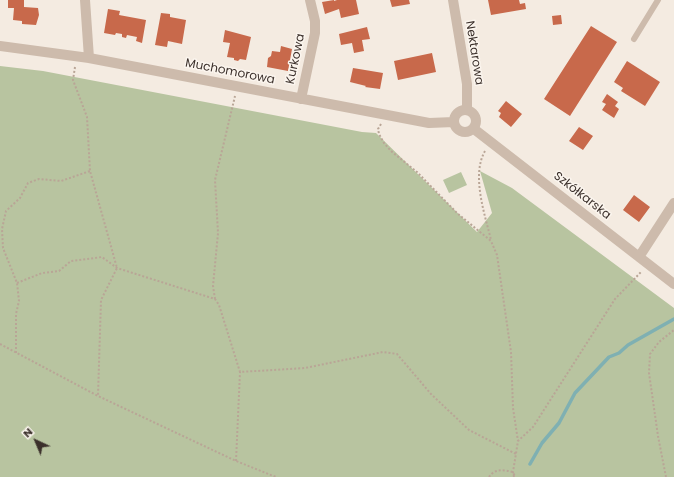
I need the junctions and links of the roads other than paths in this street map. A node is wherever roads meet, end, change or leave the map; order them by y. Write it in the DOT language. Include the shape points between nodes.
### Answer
graph roads {
  1 [pos="85,0"];
  2 [pos="310,0"];
  3 [pos="453,0"];
  4 [pos="658,0"];
  5 [pos="634,39"];
  6 [pos="0,46"];
  7 [pos="89,58"];
  8 [pos="301,99"];
  9 [pos="467,110"];
  10 [pos="454,122"];
  11 [pos="474,129"];
  12 [pos="674,203"];
  13 [pos="639,257"];
  14 [pos="674,284"];
  1 -- 7 [label="street"];
  2 -- 8 [label="street, Kurkowa" via="315,32"];
  3 -- 9 [label="street, Nektarowa" via="467,84"];
  4 -- 5 [label="lane"];
  6 -- 7 [label="street, Muchomorowa"];
  7 -- 8 [label="street, Muchomorowa"];
  8 -- 10 [label="street, Muchomorowa" via="429,124"];
  9 -- 10 [label="street" via="458,113"];
  9 -- 11 [label="street" via="476,116 477,123"];
  10 -- 11 [label="street" via="460,131"];
  11 -- 13 [label="street, Szkółkarska"];
  12 -- 13 [label="street"];
  13 -- 14 [label="street, Szkółkarska"];
}
